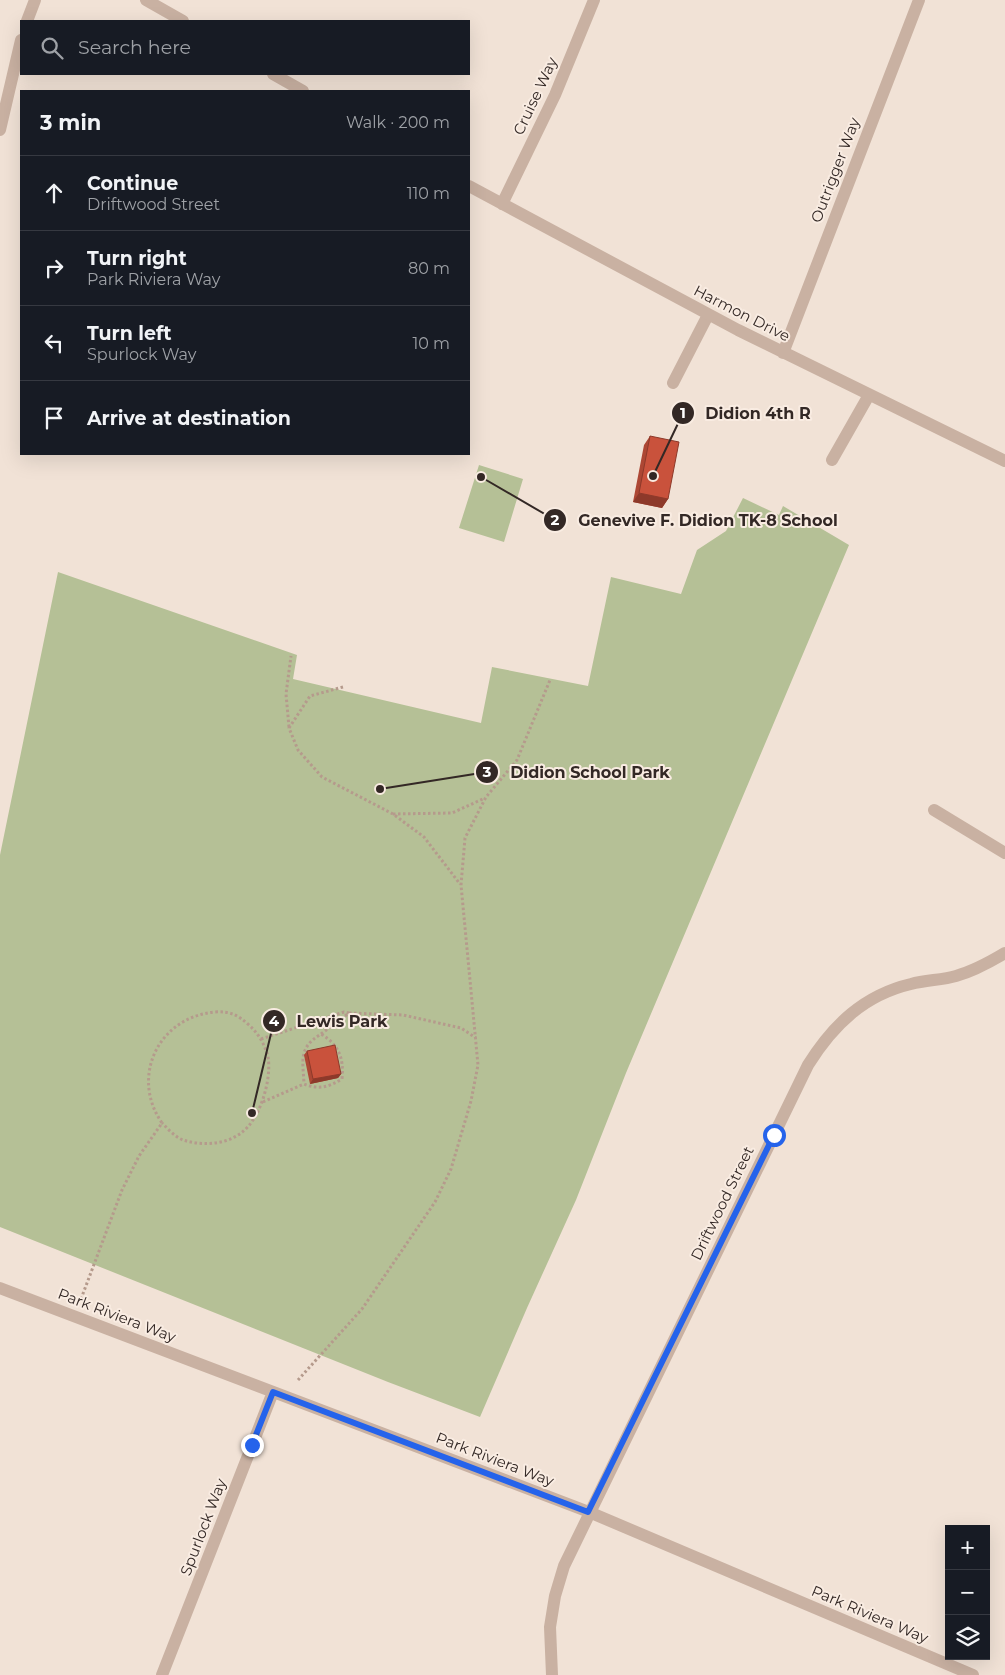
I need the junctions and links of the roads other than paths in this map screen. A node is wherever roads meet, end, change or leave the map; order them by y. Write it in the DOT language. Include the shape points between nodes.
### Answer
graph roads {
  1 [pos="36,0"];
  2 [pos="146,0"];
  3 [pos="594,0"];
  4 [pos="919,0"];
  5 [pos="26,20"];
  6 [pos="181,20"];
  7 [pos="20,44"];
  8 [pos="275,75"];
  9 [pos="301,90"];
  10 [pos="0,130"];
  11 [pos="470,187"];
  12 [pos="502,204"];
  13 [pos="708,315"];
  14 [pos="783,352"];
  15 [pos="673,383"];
  16 [pos="869,395"];
  17 [pos="832,460"];
  18 [pos="1005,461"];
  19 [pos="934,810"];
  20 [pos="1005,854"];
  21 [pos="1005,953"];
  22 [pos="0,1288"];
  23 [pos="279,1394"];
  24 [pos="588,1512"];
  25 [pos="162,1675"];
  26 [pos="552,1675"];
  27 [pos="973,1675"];
  1 -- 5 [label="street"];
  2 -- 6 [label="street"];
  3 -- 12 [label="street, Cruise Way" via="555,94"];
  4 -- 14 [label="street, Outrigger Way"];
  7 -- 10 [label="street"];
  8 -- 9 [label="street"];
  11 -- 12 [label="street, Harmon Drive"];
  12 -- 13 [label="street, Harmon Drive"];
  13 -- 14 [label="street, Harmon Drive"];
  13 -- 15 [label="street"];
  14 -- 16 [label="street, Harmon Drive"];
  16 -- 17 [label="street"];
  16 -- 18 [label="street, Harmon Drive"];
  19 -- 20 [label="street"];
  21 -- 24 [label="street, Driftwood Street" via="957,976 911,984 884,993 853,1011 822,1043"];
  22 -- 23 [label="street, Park Riviera Way"];
  23 -- 24 [label="street, Park Riviera Way"];
  23 -- 25 [label="street, Spurlock Way"];
  24 -- 26 [label="street, Driftwood Street" via="564,1566 555,1596 550,1627"];
  24 -- 27 [label="street, Park Riviera Way"];
}
